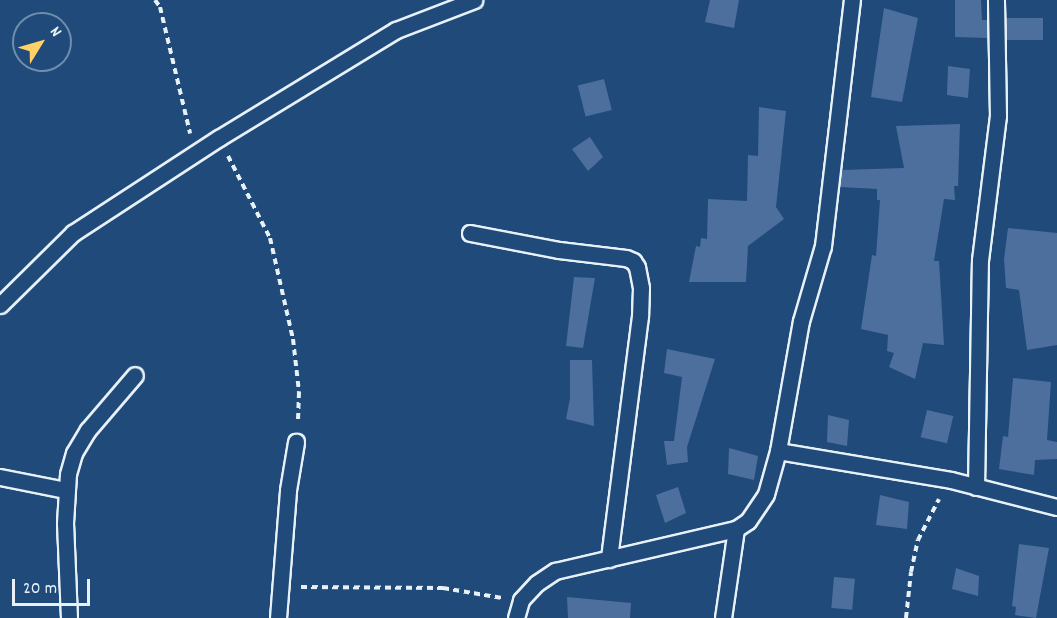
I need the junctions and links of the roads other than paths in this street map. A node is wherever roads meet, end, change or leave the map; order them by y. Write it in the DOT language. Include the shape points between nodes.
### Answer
graph roads {
  1 [pos="474,0"];
  2 [pos="852,0"];
  3 [pos="996,0"];
  4 [pos="470,233"];
  5 [pos="0,305"];
  6 [pos="135,375"];
  7 [pos="296,442"];
  8 [pos="778,451"];
  9 [pos="0,477"];
  10 [pos="975,487"];
  11 [pos="65,490"];
  12 [pos="1057,507"];
  13 [pos="735,529"];
  14 [pos="609,559"];
  15 [pos="69,618"];
  16 [pos="278,618"];
  17 [pos="516,618"];
  18 [pos="723,618"];
  1 -- 5 [label="lane" via="396,30 219,138 73,233"];
  2 -- 8 [label="lane" via="823,246 801,321"];
  3 -- 10 [label="lane" via="998,116 980,260"];
  4 -- 14 [label="lane" via="626,258 637,267 640,316"];
  6 -- 11 [label="lane" via="88,430 74,453"];
  7 -- 16 [label="lane"];
  8 -- 10 [label="lane"];
  8 -- 13 [label="lane" via="766,494 748,521"];
  9 -- 11 [label="lane"];
  10 -- 12 [label="lane"];
  11 -- 15 [label="lane"];
  13 -- 14 [label="lane"];
  13 -- 18 [label="lane"];
  14 -- 17 [label="lane" via="555,571 521,600"];
}
